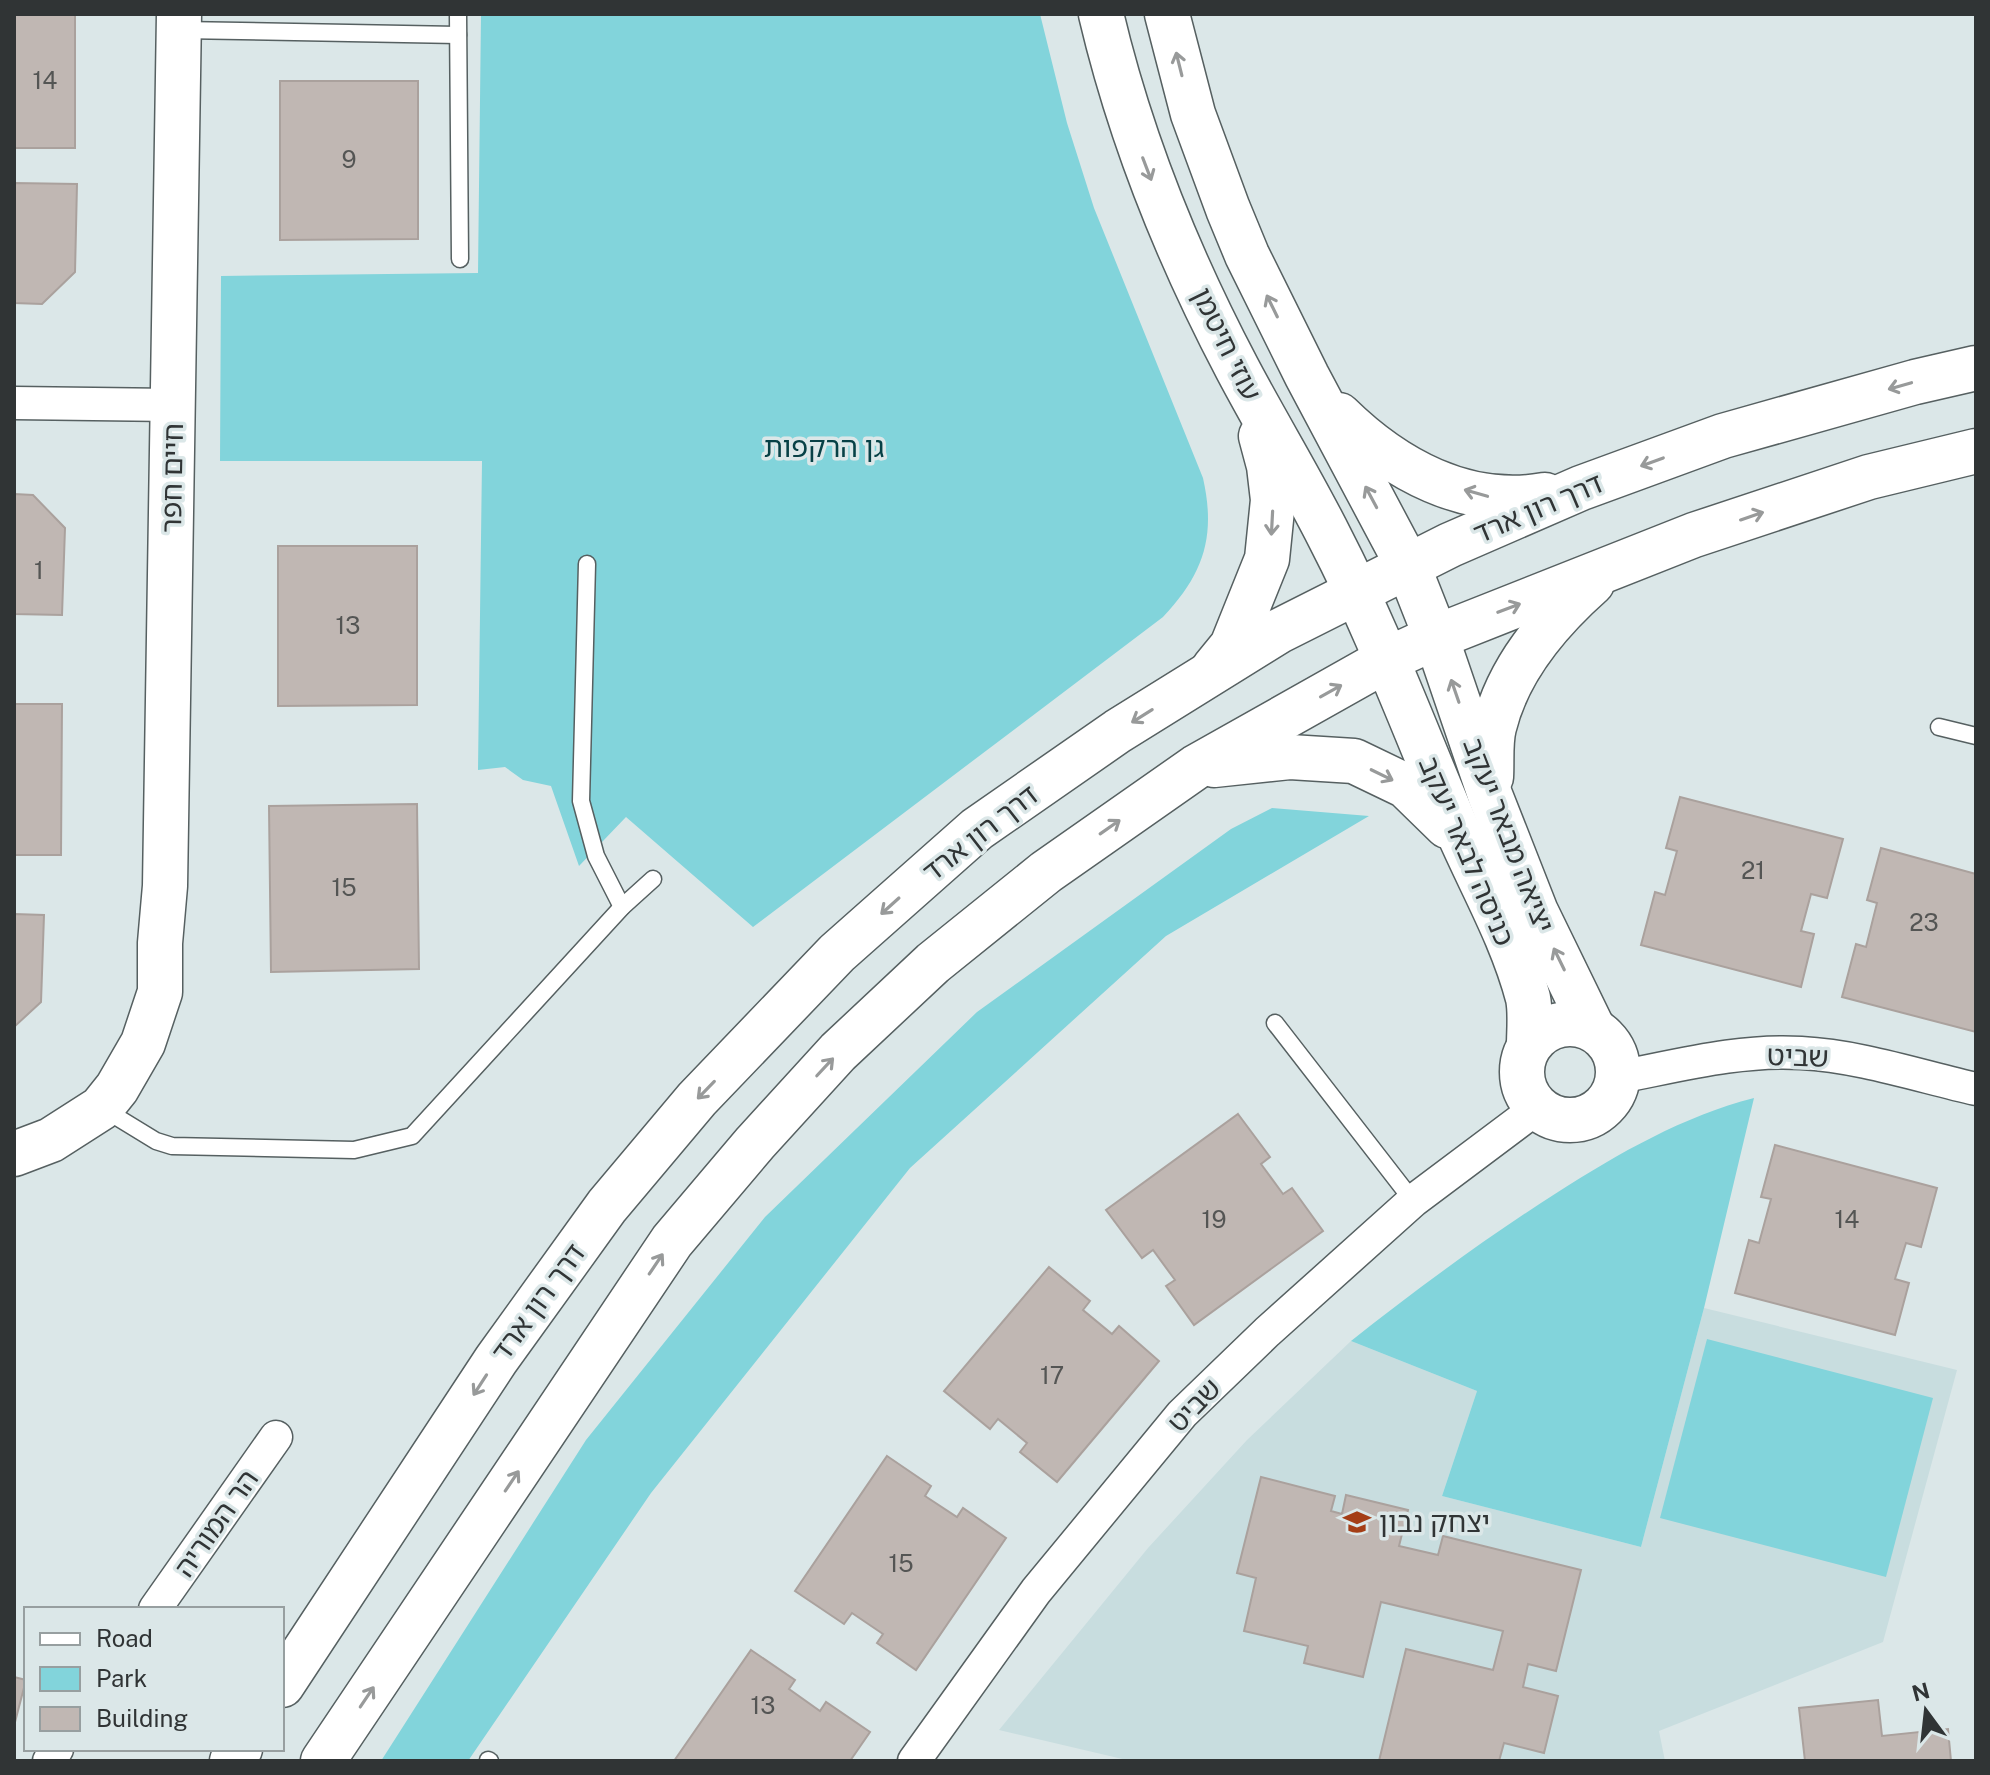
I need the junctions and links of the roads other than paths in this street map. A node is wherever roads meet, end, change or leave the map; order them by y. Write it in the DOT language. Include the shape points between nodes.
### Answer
graph roads {
  1 [pos="458,14"];
  2 [pos="1101,14"];
  3 [pos="1167,14"];
  4 [pos="179,22"];
  5 [pos="458,35"];
  6 [pos="460,259"];
  7 [pos="1236,366"];
  8 [pos="1976,368"];
  9 [pos="1307,376"];
  10 [pos="14,403"];
  11 [pos="173,405"];
  12 [pos="1976,451"];
  13 [pos="1581,488"];
  14 [pos="587,564"];
  15 [pos="1408,566"];
  16 [pos="1606,570"];
  17 [pos="1356,593"];
  18 [pos="1436,637"];
  19 [pos="1386,660"];
  20 [pos="1208,675"];
  21 [pos="1939,727"];
  22 [pos="1976,736"];
  23 [pos="1196,767"];
  24 [pos="1490,795"];
  25 [pos="1462,841"];
  26 [pos="653,879"];
  27 [pos="622,907"];
  28 [pos="1275,1023"];
  29 [pos="1593,1029"];
  30 [pos="1529,1046"];
  31 [pos="1619,1077"];
  32 [pos="1976,1089"];
  33 [pos="92,1102"];
  34 [pos="1537,1108"];
  35 [pos="14,1142"];
  36 [pos="14,1154"];
  37 [pos="1413,1201"];
  38 [pos="276,1437"];
  39 [pos="156,1607"];
  40 [pos="284,1682"];
  41 [pos="323,1761"];
  42 [pos="914,1761"];
  1 -- 5 [label="lane"];
  2 -- 7 [label="street, עוזי חיטמן, one-way" via="1142,156"];
  9 -- 3 [label="street, עוזי חיטמן, one-way" via="1247,255 1209,162"];
  4 -- 5 [label="lane"];
  4 -- 11 [label="street, חיים חפר"];
  5 -- 6 [label="lane"];
  7 -- 17 [label="street, עוזי חיטמן"];
  7 -- 20 [label="street, one-way" via="1269,466 1271,535 1267,559 1232,646"];
  8 -- 13 [label="street, דרך רון ארד, one-way" via="1723,436"];
  13 -- 9 [label="street, one-way" via="1497,499 1426,478 1361,437"];
  15 -- 9 [label="street, עוזי חיטמן, one-way"];
  10 -- 11 [label="street"];
  11 -- 33 [label="street, חיים חפר" via="160,992 143,1043 117,1088"];
  16 -- 12 [label="street, one-way" via="1869,477"];
  13 -- 15 [label="street, דרך רון ארד"];
  14 -- 27 [label="lane" via="581,801 596,856"];
  15 -- 17 [label="street, דרך רון ארד"];
  15 -- 18 [label="street, עוזי חיטמן"];
  18 -- 16 [label="street, one-way"];
  16 -- 24 [label="street" via="1562,609 1511,677 1493,729"];
  17 -- 19 [label="street, עוזי חיטמן"];
  17 -- 20 [label="street, דרך רון ארד" via="1279,631"];
  18 -- 19 [label="street"];
  24 -- 18 [label="street, יציאה מבאר יעקב, one-way"];
  23 -- 19 [label="street, one-way"];
  19 -- 25 [label="street, כניסה לבאר יעקב"];
  20 -- 40 [label="street, דרך רון ארד, one-way" via="977,829 837,953 697,1099 607,1206 505,1347"];
  21 -- 22 [label="lane"];
  23 -- 25 [label="street, one-way" via="1290,757 1354,761 1406,786"];
  41 -- 23 [label="street, one-way" via="672,1241 755,1143 838,1052 933,963 1046,872"];
  29 -- 24 [label="street, יציאה מבאר יעקב, one-way" via="1536,912"];
  25 -- 30 [label="street, כניסה לבאר יעקב" via="1495,904 1529,1001"];
  26 -- 27 [label="lane"];
  27 -- 33 [label="lane" via="412,1136 354,1150 172,1146"];
  28 -- 37 [label="lane"];
  29 -- 30 [label="street" via="1580,1024 1552,1027"];
  29 -- 31 [label="street" via="1613,1049"];
  30 -- 34 [label="street" via="1523,1058 1523,1084"];
  31 -- 32 [label="street, שביט" via="1799,1052"];
  31 -- 34 [label="street" via="1606,1105 1579,1120 1550,1117"];
  33 -- 35 [label="street, חיים חפר"];
  33 -- 36 [label="street, חיים חפר" via="51,1140"];
  34 -- 37 [label="street, שביט"];
  37 -- 42 [label="street, שביט" via="1182,1414 1036,1591"];
  38 -- 39 [label="street, הר המוריה"];
}
